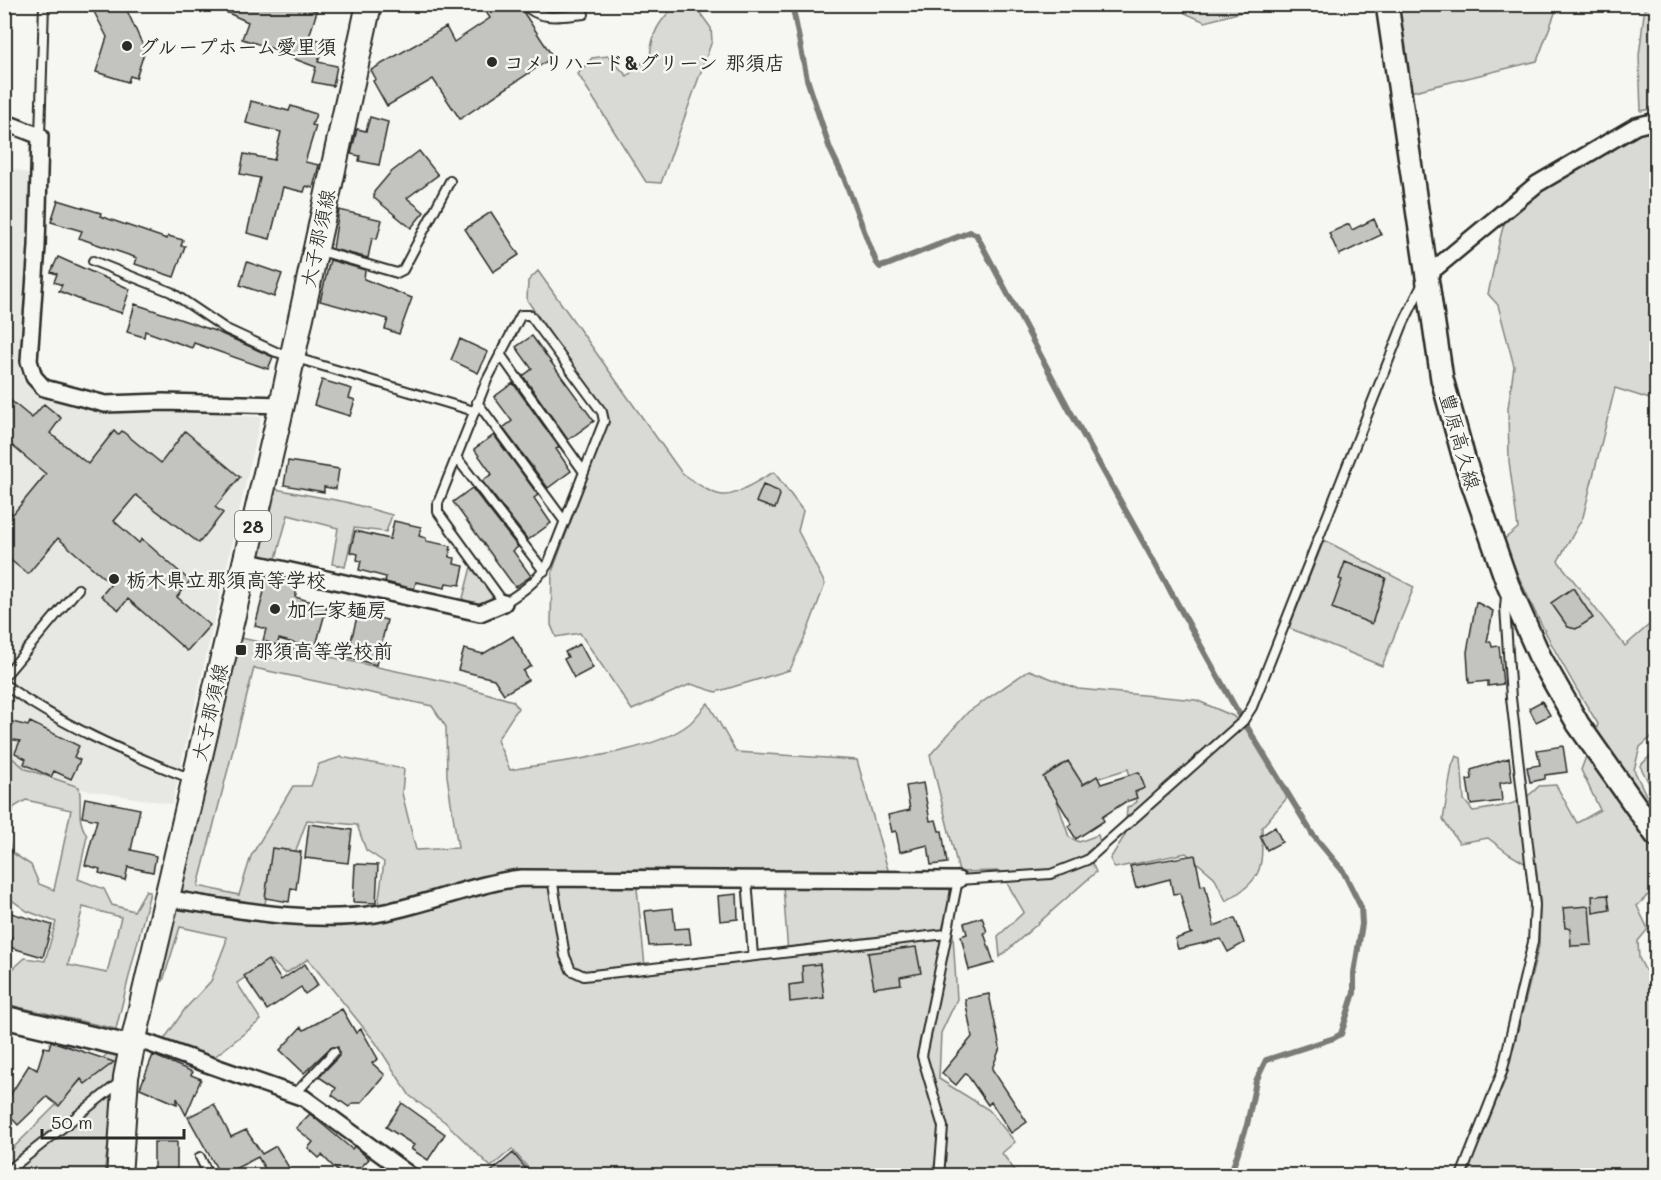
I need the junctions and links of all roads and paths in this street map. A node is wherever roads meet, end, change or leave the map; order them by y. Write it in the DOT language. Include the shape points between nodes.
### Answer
graph roads {
  1 [pos="44,4"];
  2 [pos="369,4"];
  3 [pos="524,4"];
  4 [pos="1386,4"];
  5 [pos="584,14"];
  6 [pos="1656,121"];
  7 [pos="4,123"];
  8 [pos="40,135"];
  9 [pos="450,181"];
  10 [pos="315,249"];
  11 [pos="93,261"];
  12 [pos="1426,276"];
  13 [pos="500,354"];
  14 [pos="292,357"];
  15 [pos="477,402"];
  16 [pos="282,405"];
  17 [pos="474,411"];
  18 [pos="456,457"];
  19 [pos="584,472"];
  20 [pos="565,522"];
  21 [pos="245,561"];
  22 [pos="544,571"];
  23 [pos="1508,585"];
  24 [pos="78,589"];
  25 [pos="504,603"];
  26 [pos="4,677"];
  27 [pos="4,684"];
  28 [pos="193,780"];
  29 [pos="1656,835"];
  30 [pos="552,878"];
  31 [pos="747,879"];
  32 [pos="958,880"];
  33 [pos="165,898"];
  34 [pos="946,933"];
  35 [pos="753,956"];
  36 [pos="4,1017"];
  37 [pos="133,1042"];
  38 [pos="334,1052"];
  39 [pos="126,1077"];
  40 [pos="295,1094"];
  41 [pos="200,1157"];
  42 [pos="4,1174"];
  43 [pos="119,1176"];
  44 [pos="209,1176"];
  45 [pos="411,1176"];
  46 [pos="939,1176"];
  47 [pos="1461,1176"];
  1 -- 8 [label="lane"];
  2 -- 10 [label="main road, 大子那須線 / 28"];
  3 -- 5 [label="lane" via="532,13 546,17"];
  4 -- 12 [label="main road, 豊原高久線"];
  6 -- 12 [label="street" via="1636,126 1537,184"];
  7 -- 8 [label="street"];
  8 -- 16 [label="street" via="29,361 34,377 44,388 105,404"];
  9 -- 10 [label="lane" via="403,270 397,273"];
  10 -- 14 [label="main road, 大子那須線 / 28"];
  11 -- 14 [label="lane" via="171,292 226,329"];
  12 -- 23 [label="main road, 豊原高久線" via="1445,389 1465,462"];
  12 -- 32 [label="lane" via="1403,324 1243,721 1087,860 1051,874"];
  13 -- 15 [label="lane"];
  13 -- 19 [label="lane"];
  13 -- 19 [label="lane" via="521,315 530,315 602,412 604,421"];
  14 -- 16 [label="main road, 大子那須線 / 28"];
  14 -- 17 [label="lane"];
  15 -- 17 [label="lane"];
  15 -- 20 [label="lane"];
  16 -- 21 [label="main road, 大子那須線 / 28"];
  17 -- 18 [label="lane"];
  18 -- 22 [label="lane"];
  18 -- 25 [label="lane" via="438,512"];
  19 -- 20 [label="lane"];
  20 -- 22 [label="lane"];
  21 -- 25 [label="street" via="480,613"];
  21 -- 28 [label="main road, 大子那須線 / 28"];
  22 -- 25 [label="lane" via="526,590"];
  23 -- 29 [label="main road, 豊原高久線" via="1540,657 1578,724"];
  23 -- 47 [label="lane" via="1505,607 1511,698 1535,905 1533,942 1502,1072"];
  24 -- 26 [label="lane"];
  27 -- 28 [label="lane" via="29,703"];
  28 -- 33 [label="main road, 大子那須線 / 28"];
  30 -- 31 [label="street"];
  30 -- 33 [label="street" via="495,881 376,914 338,917 260,912"];
  30 -- 35 [label="lane" via="565,956 571,970 584,976"];
  31 -- 32 [label="street"];
  31 -- 35 [label="lane"];
  32 -- 34 [label="lane"];
  33 -- 37 [label="main road, 大子那須線 / 28"];
  34 -- 35 [label="lane"];
  34 -- 46 [label="lane" via="922,1056 943,1127"];
  36 -- 37 [label="main road"];
  37 -- 39 [label="main road, 大子那須線 / 28"];
  37 -- 40 [label="street"];
  38 -- 40 [label="lane"];
  39 -- 42 [label="lane"];
  39 -- 43 [label="main road, 大子那須線 / 28"];
  40 -- 45 [label="street"];
  41 -- 44 [label="lane"];
}
